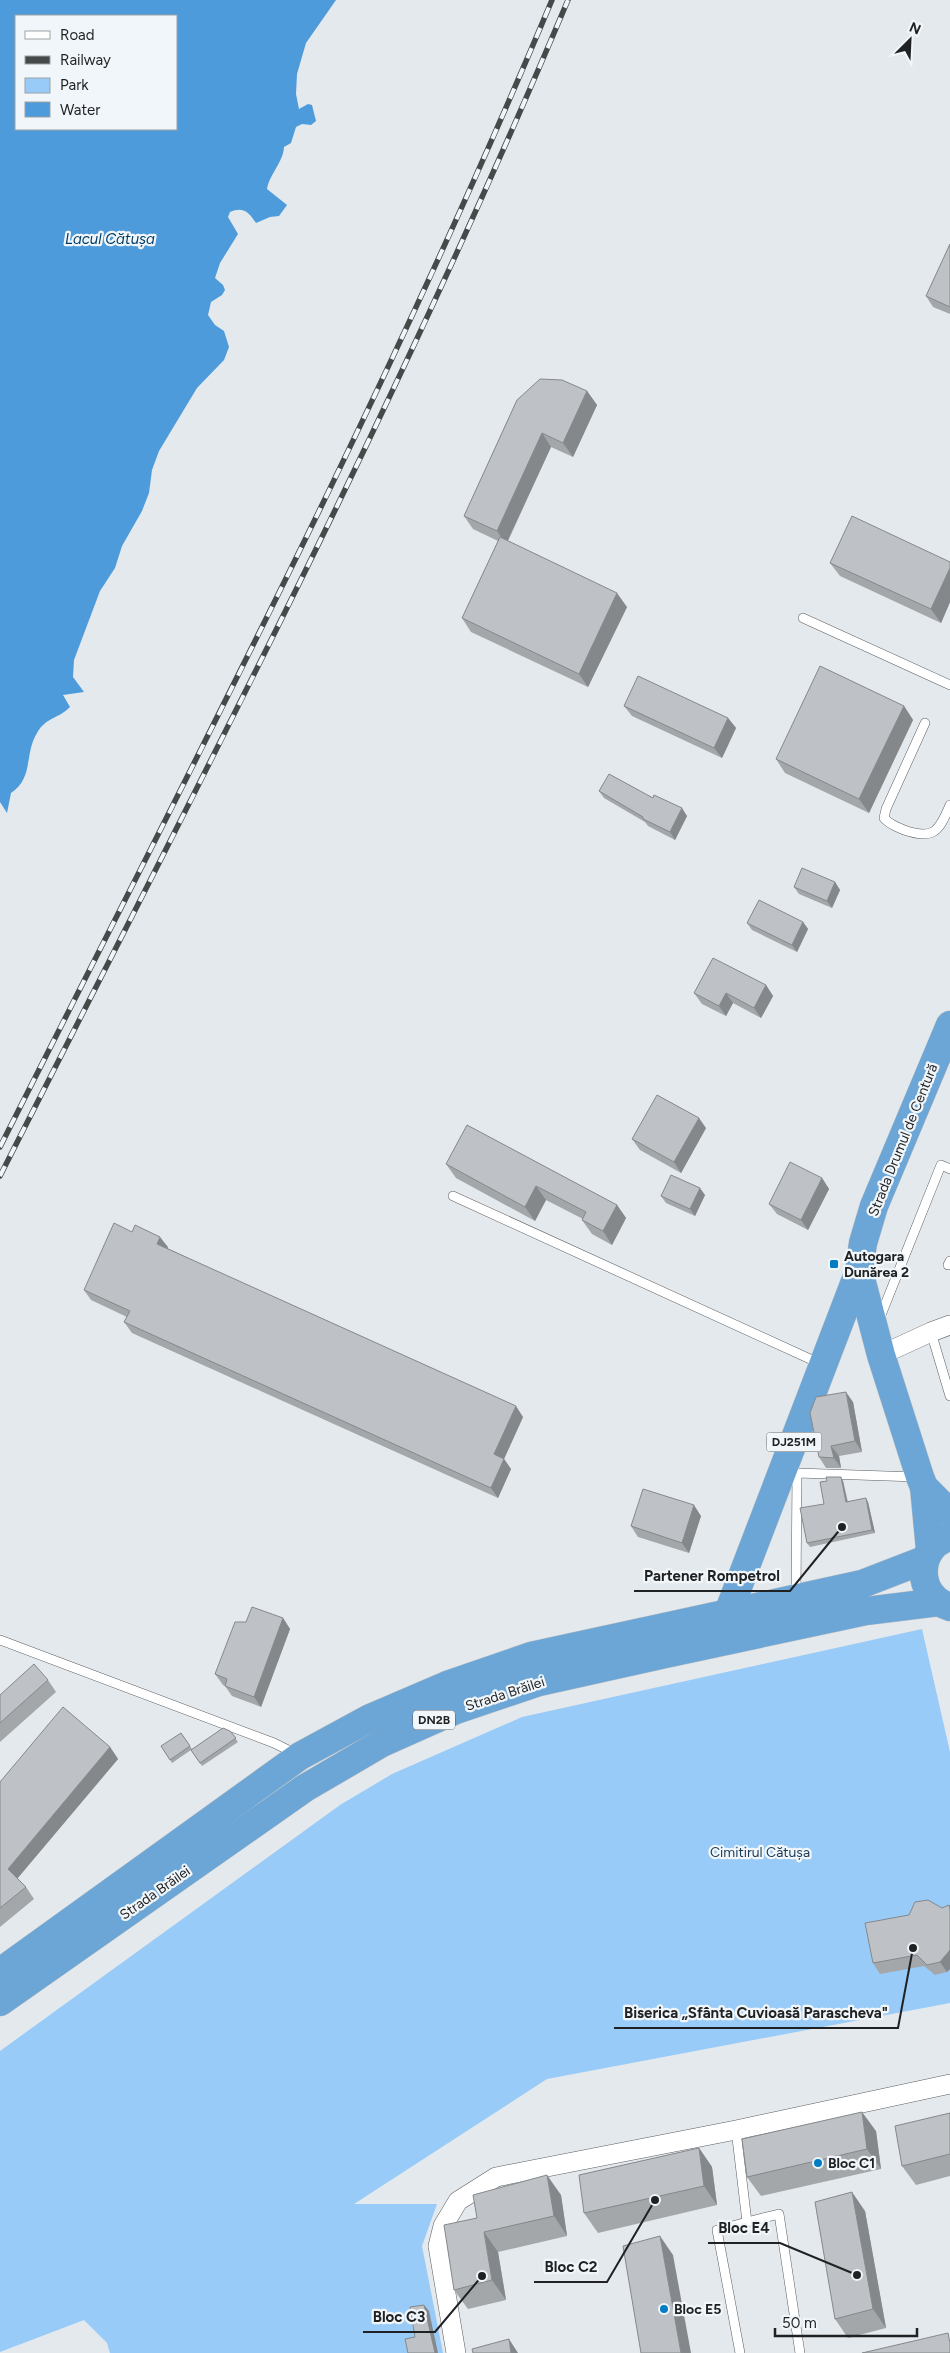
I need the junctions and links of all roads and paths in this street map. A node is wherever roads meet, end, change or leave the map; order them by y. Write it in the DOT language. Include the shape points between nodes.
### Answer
graph roads {
  1 [pos="804,618"];
  2 [pos="950,685"];
  3 [pos="925,722"];
  4 [pos="950,805"];
  5 [pos="950,1025"];
  6 [pos="950,1169"];
  7 [pos="453,1196"];
  8 [pos="859,1271"];
  9 [pos="950,1325"];
  10 [pos="930,1332"];
  11 [pos="878,1342"];
  12 [pos="823,1365"];
  13 [pos="950,1396"];
  14 [pos="791,1469"];
  15 [pos="922,1482"];
  16 [pos="950,1513"];
  17 [pos="935,1549"];
  18 [pos="796,1599"];
  19 [pos="944,1604"];
  20 [pos="728,1613"];
  21 [pos="0,1640"];
  22 [pos="300,1756"];
  23 [pos="0,1972"];
  24 [pos="0,2002"];
  25 [pos="950,2084"];
  26 [pos="736,2130"];
  27 [pos="747,2222"];
  28 [pos="456,2353"];
  29 [pos="740,2353"];
  30 [pos="800,2353"];
  1 -- 2 [label="lane"];
  3 -- 4 [label="lane" via="884,818 890,824 922,836 935,832"];
  5 -- 8 [label="highway, Strada Drumul de Centură / DJ251M" via="874,1206"];
  6 -- 11 [label="lane" via="941,1165"];
  7 -- 12 [label="lane"];
  8 -- 11 [label="highway, Strada Drumul de Centură / DJ251M"];
  8 -- 12 [label="highway, DJ251M"];
  9 -- 10 [label="street"];
  10 -- 11 [label="street"];
  10 -- 13 [label="lane"];
  11 -- 15 [label="highway, Strada Drumul de Centură / DJ251M"];
  12 -- 14 [label="highway, DJ251M"];
  14 -- 15 [label="lane"];
  14 -- 18 [label="lane"];
  14 -- 20 [label="highway, DJ251M"];
  15 -- 16 [label="highway, Strada Drumul de Centură / DJ251M"];
  15 -- 17 [label="highway, Strada Drumul de Centură / DJ251M"];
  17 -- 18 [label="highway, Strada Brăilei / DN2B" via="862,1584"];
  17 -- 19 [label="highway, Strada Brăilei / DN2B" via="923,1572 930,1594"];
  18 -- 20 [label="highway, Strada Brăilei / DN2B"];
  19 -- 24 [label="highway, Strada Brăilei / DN2B" via="866,1611 607,1667 538,1682 456,1710 382,1743 305,1788"];
  20 -- 22 [label="highway, Strada Brăilei / DN2B" via="531,1656 438,1688 370,1718"];
  21 -- 22 [label="lane" via="274,1743"];
  22 -- 23 [label="highway, Strada Brăilei / DN2B"];
  25 -- 26 [label="street"];
  26 -- 27 [label="lane"];
  26 -- 28 [label="street" via="496,2177 458,2201 442,2226 438,2246"];
  27 -- 29 [label="lane" via="717,2230"];
  27 -- 30 [label="lane" via="779,2214"];
}
